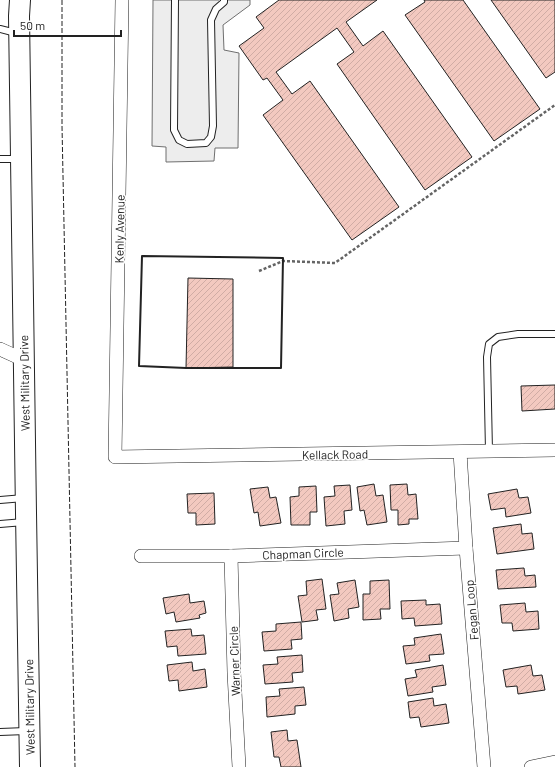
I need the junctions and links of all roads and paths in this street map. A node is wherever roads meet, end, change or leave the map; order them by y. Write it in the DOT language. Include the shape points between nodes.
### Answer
graph roads {
  1 [pos="20,0"];
  2 [pos="122,0"];
  3 [pos="175,0"];
  4 [pos="224,0"];
  5 [pos="0,29"];
  6 [pos="19,34"];
  7 [pos="555,105"];
  8 [pos="0,159"];
  9 [pos="21,159"];
  10 [pos="259,271"];
  11 [pos="555,334"];
  12 [pos="0,349"];
  13 [pos="24,360"];
  14 [pos="555,450"];
  15 [pos="489,451"];
  16 [pos="460,452"];
  17 [pos="115,457"];
  18 [pos="26,498"];
  19 [pos="0,500"];
  20 [pos="26,522"];
  21 [pos="0,524"];
  22 [pos="466,548"];
  23 [pos="141,556"];
  24 [pos="231,556"];
  25 [pos="30,731"];
  26 [pos="0,732"];
  27 [pos="555,762"];
  28 [pos="30,767"];
  29 [pos="240,767"];
  30 [pos="484,767"];
  31 [pos="531,767"];
  1 -- 6 [label="main road, West Military Drive"];
  2 -- 17 [label="street, Kenly Avenue"];
  3 -- 4 [label="lane" via="174,130 179,140 187,144 206,143 211,137 211,20"];
  5 -- 6 [label="lane"];
  6 -- 9 [label="main road, West Military Drive"];
  7 -- 10 [label="path" via="335,263 283,261"];
  8 -- 9 [label="lane"];
  9 -- 13 [label="main road, West Military Drive"];
  11 -- 15 [label="lane" via="498,337 489,344"];
  12 -- 13 [label="street"];
  13 -- 18 [label="main road, West Military Drive"];
  14 -- 15 [label="street, Kellack Road"];
  15 -- 16 [label="street, Kellack Road"];
  16 -- 17 [label="street, Kellack Road"];
  16 -- 22 [label="street, Fegan Loop"];
  18 -- 19 [label="lane"];
  18 -- 20 [label="main road, West Military Drive"];
  20 -- 21 [label="lane"];
  20 -- 25 [label="main road, West Military Drive"];
  22 -- 24 [label="street, Chapman Circle"];
  22 -- 30 [label="street, Fegan Loop"];
  23 -- 24 [label="street, Chapman Circle"];
  24 -- 29 [label="street, Warner Circle"];
  25 -- 26 [label="lane"];
  25 -- 28 [label="main road, West Military Drive"];
  27 -- 31 [label="street"];
}
